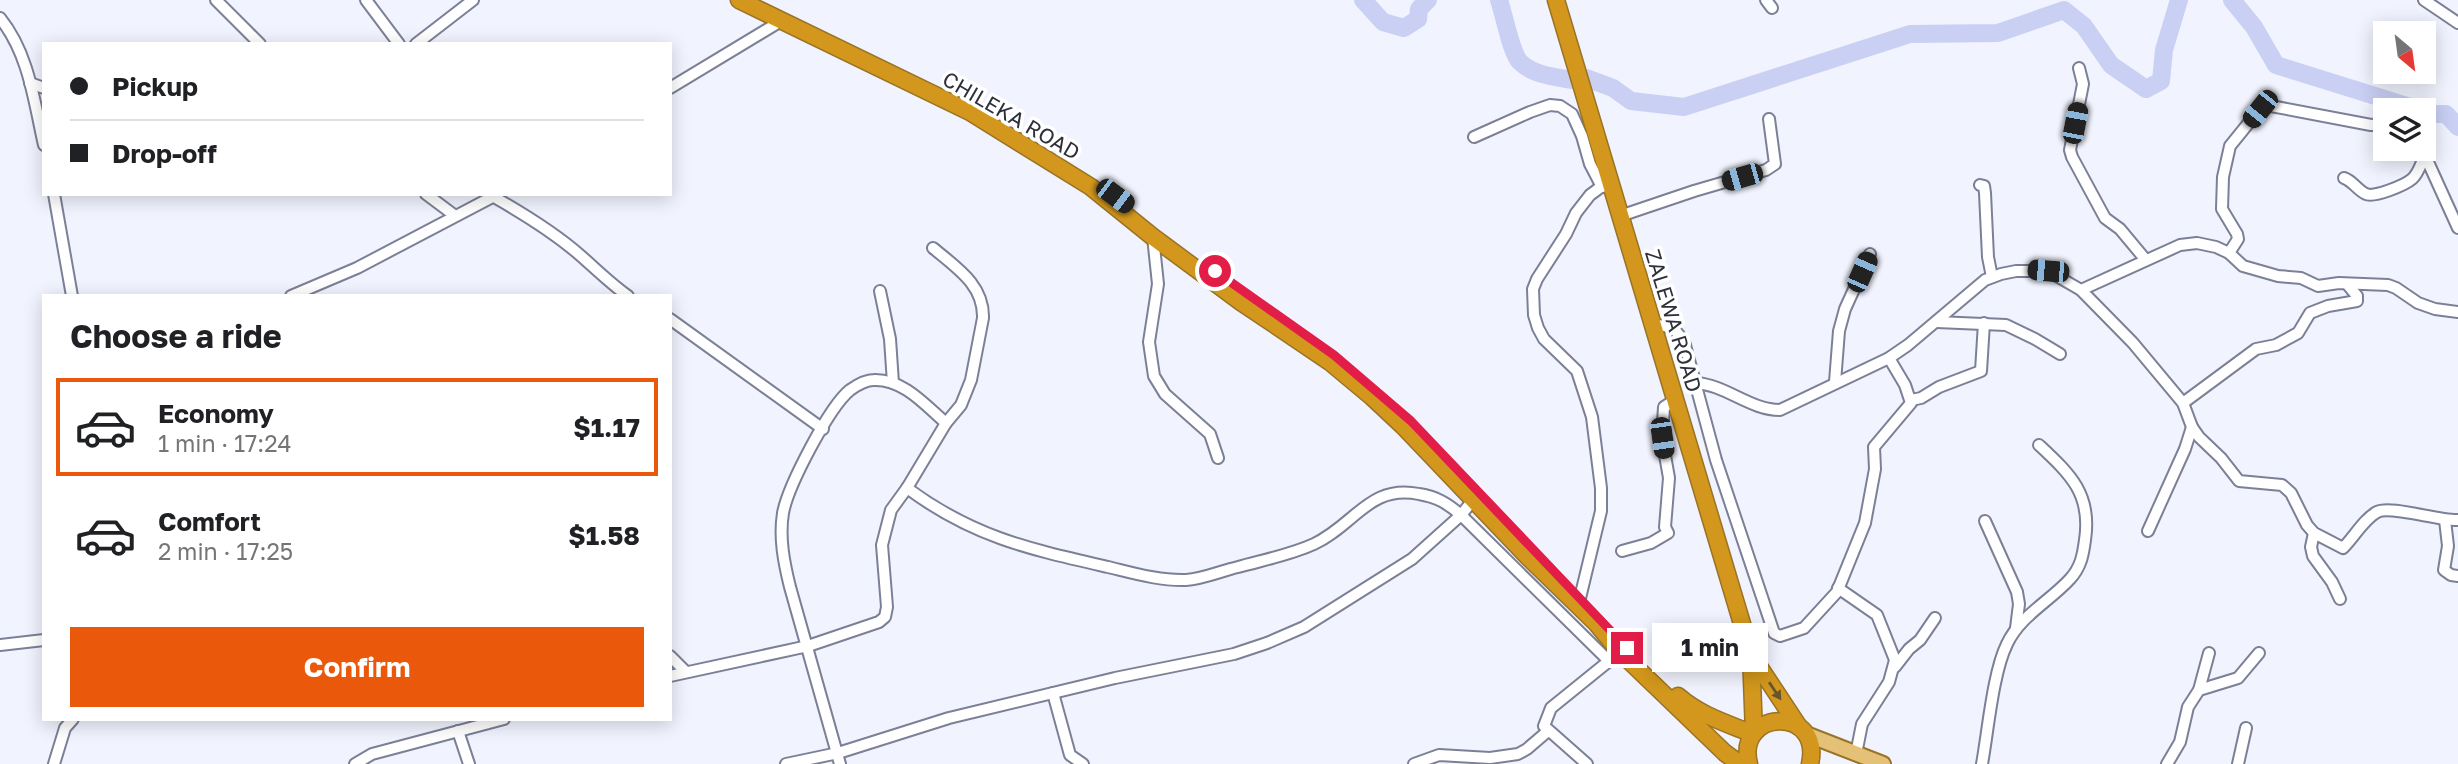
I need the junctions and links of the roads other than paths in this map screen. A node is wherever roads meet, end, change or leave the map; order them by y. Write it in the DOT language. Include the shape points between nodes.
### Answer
graph roads {
  1 [pos="216,0"];
  2 [pos="366,0"];
  3 [pos="473,0"];
  4 [pos="739,0"];
  5 [pos="761,0"];
  6 [pos="1556,0"];
  7 [pos="2424,0"];
  8 [pos="0,18"];
  9 [pos="781,21"];
  10 [pos="2458,23"];
  11 [pos="258,42"];
  12 [pos="398,42"];
  13 [pos="419,42"];
  14 [pos="2080,68"];
  15 [pos="30,83"];
  16 [pos="42,87"];
  17 [pos="672,87"];
  18 [pos="1769,119"];
  19 [pos="2373,125"];
  20 [pos="42,136"];
  21 [pos="1474,137"];
  22 [pos="2421,161"];
  23 [pos="2428,161"];
  24 [pos="2344,178"];
  25 [pos="1606,184"];
  26 [pos="1980,185"];
  27 [pos="54,196"];
  28 [pos="429,196"];
  29 [pos="494,196"];
  30 [pos="497,196"];
  31 [pos="454,215"];
  32 [pos="1620,216"];
  33 [pos="2458,228"];
  34 [pos="1153,237"];
  35 [pos="933,248"];
  36 [pos="2229,253"];
  37 [pos="1870,254"];
  38 [pos="2145,259"];
  39 [pos="1992,277"];
  40 [pos="2348,285"];
  41 [pos="2081,290"];
  42 [pos="880,291"];
  43 [pos="72,294"];
  44 [pos="296,294"];
  45 [pos="625,294"];
  46 [pos="2458,312"];
  47 [pos="672,320"];
  48 [pos="1937,321"];
  49 [pos="1984,323"];
  50 [pos="1653,324"];
  51 [pos="2060,354"];
  52 [pos="1889,358"];
  53 [pos="1835,382"];
  54 [pos="893,383"];
  55 [pos="1696,383"];
  56 [pos="1675,400"];
  57 [pos="1911,400"];
  58 [pos="2182,403"];
  59 [pos="946,423"];
  60 [pos="2192,427"];
  61 [pos="822,429"];
  62 [pos="2039,445"];
  63 [pos="1218,458"];
  64 [pos="907,488"];
  65 [pos="1474,499"];
  66 [pos="1461,515"];
  67 [pos="2445,520"];
  68 [pos="2458,520"];
  69 [pos="1985,521"];
  70 [pos="2148,531"];
  71 [pos="2314,533"];
  72 [pos="1622,551"];
  73 [pos="2458,576"];
  74 [pos="1838,587"];
  75 [pos="1580,598"];
  76 [pos="2340,599"];
  77 [pos="1935,618"];
  78 [pos="2016,628"];
  79 [pos="42,640"];
  80 [pos="0,645"];
  81 [pos="808,646"];
  82 [pos="2209,653"];
  83 [pos="2259,653"];
  84 [pos="1751,654"];
  85 [pos="1615,656"];
  86 [pos="672,658"];
  87 [pos="1895,667"];
  88 [pos="686,672"];
  89 [pos="672,676"];
  90 [pos="2199,691"];
  91 [pos="1053,693"];
  92 [pos="71,721"];
  93 [pos="494,721"];
  94 [pos="461,727"];
  95 [pos="2246,728"];
  96 [pos="1802,730"];
  97 [pos="1548,731"];
  98 [pos="1754,734"];
  99 [pos="1856,754"];
  100 [pos="839,759"];
  101 [pos="54,764"];
  102 [pos="355,764"];
  103 [pos="468,764"];
  104 [pos="786,764"];
  105 [pos="1083,764"];
  106 [pos="1414,764"];
  107 [pos="1587,764"];
  108 [pos="1740,764"];
  109 [pos="1749,764"];
  110 [pos="1810,764"];
  111 [pos="1883,764"];
  112 [pos="1982,764"];
  113 [pos="2167,764"];
  114 [pos="2238,764"];
  1 -- 11 [label="street"];
  2 -- 12 [label="street"];
  3 -- 13 [label="street"];
  4 -- 9 [label="highway, CHILEKA ROAD"];
  5 -- 75 [label="highway" via="982,110 1096,181 1199,261 1334,355 1411,421"];
  6 -- 25 [label="highway, ZALEWA ROAD"];
  7 -- 10 [label="street"];
  8 -- 15 [label="street" via="19,47"];
  9 -- 17 [label="street"];
  9 -- 34 [label="highway, CHILEKA ROAD" via="970,112 1091,187"];
  14 -- 38 [label="street" via="2083,84 2071,158 2105,218"];
  15 -- 16 [label="street"];
  15 -- 20 [label="street"];
  18 -- 32 [label="street" via="1775,164 1766,170"];
  19 -- 36 [label="street" via="2271,106 2260,109 2230,146 2223,177 2222,209 2238,239"];
  21 -- 25 [label="street" via="1530,112 1560,106 1572,114 1590,164"];
  22 -- 24 [label="street" via="2410,181 2375,196"];
  23 -- 33 [label="street"];
  25 -- 32 [label="highway, ZALEWA ROAD"];
  25 -- 75 [label="street" via="1576,213 1533,289 1538,328 1577,371 1592,417 1601,511"];
  26 -- 39 [label="street" via="1986,193"];
  27 -- 43 [label="street"];
  28 -- 31 [label="street"];
  29 -- 31 [label="street"];
  30 -- 45 [label="street"];
  31 -- 44 [label="street" via="357,268"];
  32 -- 50 [label="highway, ZALEWA ROAD"];
  34 -- 63 [label="street" via="1158,284 1149,342 1154,376 1165,394 1210,434"];
  34 -- 65 [label="highway, CHILEKA ROAD" via="1351,379"];
  35 -- 59 [label="street" via="973,284 983,306 971,380 961,405"];
  36 -- 38 [label="street" via="2189,243"];
  36 -- 40 [label="street" via="2243,266 2264,273 2301,278 2318,286"];
  37 -- 53 [label="street" via="1845,309"];
  38 -- 41 [label="street"];
  39 -- 41 [label="street" via="2048,271"];
  39 -- 48 [label="street"];
  40 -- 46 [label="street" via="2388,285 2418,303"];
  40 -- 58 [label="street" via="2357,301 2310,313 2298,333 2256,349"];
  41 -- 58 [label="street"];
  42 -- 54 [label="street"];
  47 -- 61 [label="street"];
  48 -- 49 [label="street"];
  48 -- 52 [label="street"];
  49 -- 51 [label="street" via="2006,325"];
  49 -- 57 [label="street" via="1981,371"];
  50 -- 55 [label="street" via="1671,326 1679,334"];
  50 -- 56 [label="highway, ZALEWA ROAD"];
  52 -- 53 [label="street"];
  52 -- 57 [label="street"];
  53 -- 55 [label="street" via="1780,410 1768,410 1713,385"];
  54 -- 59 [label="street"];
  54 -- 61 [label="street" via="874,380 848,391"];
  55 -- 74 [label="street" via="1716,460 1774,633 1784,636 1804,628"];
  56 -- 72 [label="street" via="1664,407 1662,423 1669,478 1668,533"];
  56 -- 84 [label="highway, ZALEWA ROAD"];
  57 -- 74 [label="street" via="1874,447 1875,469 1865,523"];
  58 -- 60 [label="street"];
  59 -- 64 [label="street"];
  60 -- 70 [label="street"];
  60 -- 71 [label="street" via="2239,481 2282,485"];
  61 -- 81 [label="street" via="790,491 781,531 783,559"];
  62 -- 78 [label="street" via="2076,487 2085,502 2088,522 2082,561 2072,577"];
  64 -- 66 [label="street" via="951,519 1032,550 1186,580 1312,544 1381,495 1394,491 1441,499"];
  64 -- 81 [label="street" via="884,529 885,617"];
  65 -- 66 [label="street"];
  65 -- 85 [label="highway, CHILEKA ROAD" via="1596,623"];
  66 -- 85 [label="street"];
  66 -- 91 [label="street" via="1412,559 1304,627 1234,654"];
  67 -- 68 [label="street"];
  67 -- 71 [label="street" via="2382,510 2343,548"];
  67 -- 73 [label="street" via="2448,546 2444,570"];
  69 -- 78 [label="street" via="2017,592"];
  71 -- 76 [label="street" via="2314,556"];
  74 -- 87 [label="street" via="1877,615"];
  75 -- 98 [label="highway" via="1692,707"];
  77 -- 87 [label="street"];
  78 -- 112 [label="street" via="2000,661"];
  79 -- 80 [label="street"];
  81 -- 88 [label="street"];
  81 -- 100 [label="street"];
  82 -- 90 [label="street"];
  83 -- 90 [label="street" via="2238,678"];
  84 -- 96 [label="highway, ZALEWA ROAD, one-way"];
  84 -- 98 [label="highway, ZALEWA ROAD"];
  85 -- 97 [label="street" via="1551,708 1544,726"];
  85 -- 108 [label="highway, CHILEKA ROAD" via="1641,672"];
  86 -- 88 [label="street"];
  87 -- 99 [label="street" via="1862,724"];
  88 -- 89 [label="street"];
  90 -- 113 [label="street" via="2188,707 2180,741"];
  91 -- 100 [label="street" via="949,718"];
  91 -- 105 [label="street" via="1070,755"];
  92 -- 101 [label="street"];
  93 -- 94 [label="street"];
  94 -- 102 [label="street" via="372,754"];
  94 -- 103 [label="street"];
  95 -- 114 [label="street"];
  96 -- 98 [label="highway" via="1779,720"];
  96 -- 99 [label="main road"];
  96 -- 110 [label="highway" via="1811,743"];
  97 -- 106 [label="street" via="1518,754 1490,758 1438,755"];
  97 -- 107 [label="street"];
  98 -- 109 [label="highway, ZALEWA ROAD" via="1747,749"];
  99 -- 111 [label="main road"];
  100 -- 104 [label="street"];
}
